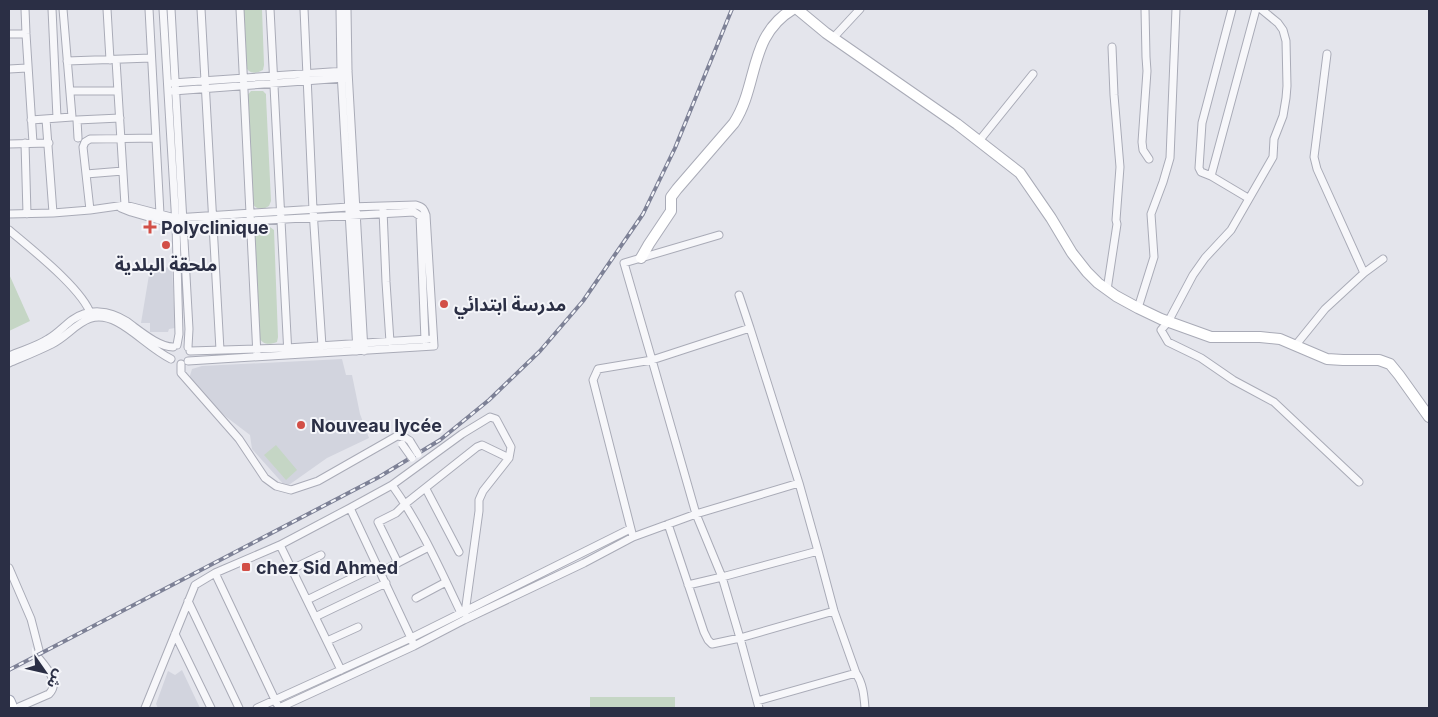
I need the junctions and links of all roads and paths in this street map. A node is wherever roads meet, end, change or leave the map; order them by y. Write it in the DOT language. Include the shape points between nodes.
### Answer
graph roads {
  1 [pos="25,9"];
  2 [pos="52,9"];
  3 [pos="63,9"];
  4 [pos="107,9"];
  5 [pos="149,9"];
  6 [pos="163,9"];
  7 [pos="171,9"];
  8 [pos="201,9"];
  9 [pos="240,9"];
  10 [pos="270,9"];
  11 [pos="304,9"];
  12 [pos="340,9"];
  13 [pos="347,9"];
  14 [pos="793,9"];
  15 [pos="797,9"];
  16 [pos="860,9"];
  17 [pos="1145,9"];
  18 [pos="1176,9"];
  19 [pos="1232,9"];
  20 [pos="1256,9"];
  21 [pos="1261,9"];
  22 [pos="9,34"];
  23 [pos="26,34"];
  24 [pos="834,37"];
  25 [pos="1112,47"];
  26 [pos="1327,54"];
  27 [pos="151,58"];
  28 [pos="113,60"];
  29 [pos="67,61"];
  30 [pos="28,68"];
  31 [pos="9,69"];
  32 [pos="1033,74"];
  33 [pos="345,75"];
  34 [pos="307,78"];
  35 [pos="273,80"];
  36 [pos="243,82"];
  37 [pos="205,84"];
  38 [pos="175,87"];
  39 [pos="167,88"];
  40 [pos="118,90"];
  41 [pos="70,91"];
  42 [pos="57,118"];
  43 [pos="120,118"];
  44 [pos="46,119"];
  45 [pos="31,120"];
  46 [pos="78,138"];
  47 [pos="156,138"];
  48 [pos="121,139"];
  49 [pos="979,141"];
  50 [pos="29,143"];
  51 [pos="49,143"];
  52 [pos="9,144"];
  53 [pos="1149,159"];
  54 [pos="123,171"];
  55 [pos="86,174"];
  56 [pos="1211,176"];
  57 [pos="1248,198"];
  58 [pos="125,205"];
  59 [pos="116,206"];
  60 [pos="90,210"];
  61 [pos="383,210"];
  62 [pos="353,211"];
  63 [pos="53,213"];
  64 [pos="9,214"];
  65 [pos="27,214"];
  66 [pos="160,214"];
  67 [pos="313,214"];
  68 [pos="282,215"];
  69 [pos="249,217"];
  70 [pos="212,220"];
  71 [pos="179,221"];
  72 [pos="9,230"];
  73 [pos="719,235"];
  74 [pos="641,258"];
  75 [pos="1383,258"];
  76 [pos="1364,274"];
  77 [pos="1108,290"];
  78 [pos="739,295"];
  79 [pos="1138,308"];
  80 [pos="91,315"];
  81 [pos="1168,322"];
  82 [pos="750,328"];
  83 [pos="429,339"];
  84 [pos="390,342"];
  85 [pos="175,346"];
  86 [pos="322,346"];
  87 [pos="1295,346"];
  88 [pos="360,347"];
  89 [pos="189,349"];
  90 [pos="220,350"];
  91 [pos="288,351"];
  92 [pos="256,353"];
  93 [pos="9,356"];
  94 [pos="171,359"];
  95 [pos="188,360"];
  96 [pos="652,360"];
  97 [pos="9,362"];
  98 [pos="181,364"];
  99 [pos="1429,417"];
  100 [pos="391,439"];
  101 [pos="415,456"];
  102 [pos="509,458"];
  103 [pos="420,464"];
  104 [pos="799,482"];
  105 [pos="1359,482"];
  106 [pos="392,485"];
  107 [pos="426,488"];
  108 [pos="405,504"];
  109 [pos="350,508"];
  110 [pos="696,514"];
  111 [pos="668,524"];
  112 [pos="630,528"];
  113 [pos="633,537"];
  114 [pos="280,545"];
  115 [pos="429,548"];
  116 [pos="818,551"];
  117 [pos="459,552"];
  118 [pos="321,555"];
  119 [pos="398,563"];
  120 [pos="9,568"];
  121 [pos="292,569"];
  122 [pos="378,569"];
  123 [pos="215,573"];
  124 [pos="722,577"];
  125 [pos="446,582"];
  126 [pos="386,583"];
  127 [pos="688,585"];
  128 [pos="416,598"];
  129 [pos="307,600"];
  130 [pos="188,601"];
  131 [pos="834,611"];
  132 [pos="463,615"];
  133 [pos="315,617"];
  134 [pos="358,628"];
  135 [pos="175,634"];
  136 [pos="411,638"];
  137 [pos="740,638"];
  138 [pos="327,641"];
  139 [pos="414,646"];
  140 [pos="341,670"];
  141 [pos="856,673"];
  142 [pos="275,700"];
  143 [pos="758,705"];
  144 [pos="13,706"];
  145 [pos="145,708"];
  146 [pos="211,708"];
  147 [pos="239,708"];
  148 [pos="258,708"];
  149 [pos="279,708"];
  150 [pos="865,708"];
  1 -- 23 [label="street"];
  2 -- 42 [label="street"];
  3 -- 29 [label="street"];
  4 -- 28 [label="street"];
  5 -- 27 [label="street"];
  6 -- 39 [label="street"];
  7 -- 38 [label="street"];
  8 -- 37 [label="street"];
  9 -- 36 [label="street"];
  10 -- 35 [label="street"];
  11 -- 34 [label="street"];
  12 -- 33 [label="street"];
  13 -- 33 [label="street"];
  14 -- 74 [label="street" via="781,16 766,34 742,111 671,197 671,211"];
  15 -- 24 [label="street"];
  16 -- 24 [label="street"];
  17 -- 53 [label="street" via="1147,71 1142,142"];
  18 -- 79 [label="street" via="1170,158 1151,214 1154,257"];
  19 -- 56 [label="street" via="1202,123 1199,168"];
  20 -- 56 [label="street"];
  21 -- 57 [label="street" via="1283,30 1287,86 1273,156"];
  22 -- 23 [label="street"];
  23 -- 30 [label="street"];
  24 -- 49 [label="street"];
  25 -- 77 [label="street" via="1120,167 1117,224"];
  26 -- 76 [label="street" via="1314,157"];
  27 -- 28 [label="street"];
  27 -- 47 [label="street"];
  28 -- 29 [label="street"];
  28 -- 40 [label="street"];
  29 -- 41 [label="street"];
  30 -- 31 [label="street"];
  30 -- 45 [label="street"];
  32 -- 49 [label="street"];
  33 -- 34 [label="street"];
  33 -- 62 [label="street"];
  34 -- 35 [label="street"];
  34 -- 67 [label="street"];
  35 -- 36 [label="street"];
  35 -- 68 [label="street"];
  36 -- 37 [label="street"];
  36 -- 69 [label="street"];
  37 -- 38 [label="street"];
  37 -- 70 [label="street"];
  38 -- 39 [label="street"];
  38 -- 71 [label="street"];
  39 -- 71 [label="street"];
  40 -- 41 [label="street"];
  40 -- 43 [label="street"];
  41 -- 42 [label="street" via="72,117"];
  42 -- 44 [label="street"];
  43 -- 46 [label="street" via="77,120"];
  43 -- 48 [label="street"];
  44 -- 45 [label="street"];
  44 -- 51 [label="street"];
  45 -- 50 [label="street"];
  47 -- 48 [label="street"];
  47 -- 66 [label="street"];
  48 -- 54 [label="street"];
  48 -- 55 [label="street" via="90,139 85,142"];
  49 -- 77 [label="street" via="1020,173 1072,253"];
  50 -- 51 [label="street"];
  50 -- 52 [label="street"];
  50 -- 65 [label="street"];
  51 -- 63 [label="street"];
  54 -- 55 [label="street"];
  54 -- 58 [label="street"];
  55 -- 60 [label="street"];
  56 -- 57 [label="street"];
  57 -- 81 [label="street" via="1231,230 1192,275"];
  58 -- 59 [label="street"];
  58 -- 66 [label="street"];
  59 -- 60 [label="street"];
  59 -- 71 [label="street"];
  60 -- 63 [label="street"];
  61 -- 62 [label="street"];
  61 -- 83 [label="street" via="416,205 424,209"];
  61 -- 84 [label="street"];
  62 -- 67 [label="street"];
  62 -- 88 [label="street"];
  63 -- 65 [label="street"];
  64 -- 65 [label="street"];
  66 -- 71 [label="street"];
  67 -- 68 [label="street"];
  67 -- 86 [label="street"];
  68 -- 69 [label="street"];
  68 -- 69 [label="street" via="271,212"];
  68 -- 91 [label="street"];
  69 -- 70 [label="street"];
  69 -- 92 [label="street"];
  70 -- 71 [label="street"];
  70 -- 90 [label="street"];
  71 -- 85 [label="street" via="180,334"];
  71 -- 89 [label="street"];
  72 -- 80 [label="street" via="76,292"];
  73 -- 74 [label="street"];
  74 -- 96 [label="street" via="624,264"];
  75 -- 76 [label="street"];
  76 -- 87 [label="street" via="1325,309"];
  77 -- 79 [label="street"];
  78 -- 82 [label="street"];
  79 -- 81 [label="street"];
  80 -- 85 [label="street" via="112,314 154,340 168,347"];
  80 -- 93 [label="street" via="74,319 46,341"];
  80 -- 94 [label="street" via="116,321"];
  80 -- 97 [label="street" via="50,345"];
  81 -- 87 [label="street" via="1211,337 1280,339"];
  81 -- 105 [label="street" via="1161,330 1168,342 1274,402"];
  82 -- 96 [label="street"];
  82 -- 104 [label="street"];
  83 -- 84 [label="street"];
  83 -- 88 [label="street" via="434,346"];
  84 -- 88 [label="street"];
  85 -- 89 [label="street" via="183,344"];
  85 -- 94 [label="street" via="170,353"];
  86 -- 88 [label="street"];
  86 -- 91 [label="street"];
  87 -- 99 [label="street" via="1328,358 1379,360 1390,364"];
  88 -- 91 [label="street"];
  89 -- 90 [label="street"];
  89 -- 95 [label="street"];
  90 -- 92 [label="street"];
  91 -- 92 [label="street"];
  92 -- 95 [label="street"];
  94 -- 98 [label="street"];
  95 -- 98 [label="street"];
  96 -- 110 [label="street"];
  96 -- 112 [label="street" via="598,369 593,380"];
  98 -- 100 [label="street" via="182,373 239,439 266,478 276,486 291,490 318,481"];
  100 -- 101 [label="street, bridge"];
  100 -- 101 [label="street, bridge" via="397,436 410,441"];
  101 -- 103 [label="street"];
  102 -- 103 [label="street" via="511,447 496,419 490,418"];
  102 -- 107 [label="street" via="482,445 477,446"];
  102 -- 132 [label="street" via="479,500"];
  103 -- 106 [label="street"];
  104 -- 110 [label="street"];
  104 -- 116 [label="street"];
  106 -- 108 [label="street"];
  106 -- 109 [label="street"];
  107 -- 108 [label="street"];
  107 -- 117 [label="street"];
  108 -- 115 [label="street"];
  108 -- 119 [label="street" via="378,522"];
  109 -- 114 [label="street"];
  109 -- 122 [label="street"];
  110 -- 111 [label="street"];
  110 -- 124 [label="street"];
  111 -- 113 [label="street"];
  111 -- 127 [label="street"];
  112 -- 113 [label="street"];
  112 -- 132 [label="street"];
  113 -- 132 [label="street" via="584,563"];
  114 -- 121 [label="street"];
  114 -- 123 [label="street"];
  115 -- 119 [label="street"];
  115 -- 125 [label="street"];
  116 -- 124 [label="street"];
  116 -- 131 [label="street"];
  118 -- 121 [label="street"];
  119 -- 122 [label="street"];
  120 -- 144 [label="street" via="31,619 37,656 54,684 49,694"];
  121 -- 129 [label="street"];
  122 -- 126 [label="street"];
  122 -- 129 [label="street"];
  123 -- 130 [label="street" via="195,585"];
  123 -- 142 [label="street"];
  124 -- 127 [label="street"];
  124 -- 137 [label="street"];
  125 -- 128 [label="street"];
  125 -- 132 [label="street"];
  126 -- 133 [label="street"];
  126 -- 136 [label="street"];
  127 -- 137 [label="street" via="708,640 712,644"];
  129 -- 133 [label="street"];
  130 -- 135 [label="street"];
  130 -- 147 [label="street"];
  131 -- 137 [label="street"];
  131 -- 141 [label="street"];
  132 -- 136 [label="street"];
  132 -- 139 [label="street"];
  133 -- 138 [label="street"];
  134 -- 138 [label="street"];
  135 -- 145 [label="street"];
  135 -- 146 [label="street"];
  136 -- 139 [label="street"];
  136 -- 140 [label="street"];
  137 -- 143 [label="street"];
  138 -- 140 [label="street"];
  139 -- 149 [label="street"];
  140 -- 142 [label="street"];
  141 -- 143 [label="street"];
  141 -- 150 [label="street" via="863,687"];
  142 -- 148 [label="street"];
  142 -- 149 [label="street"];
}
